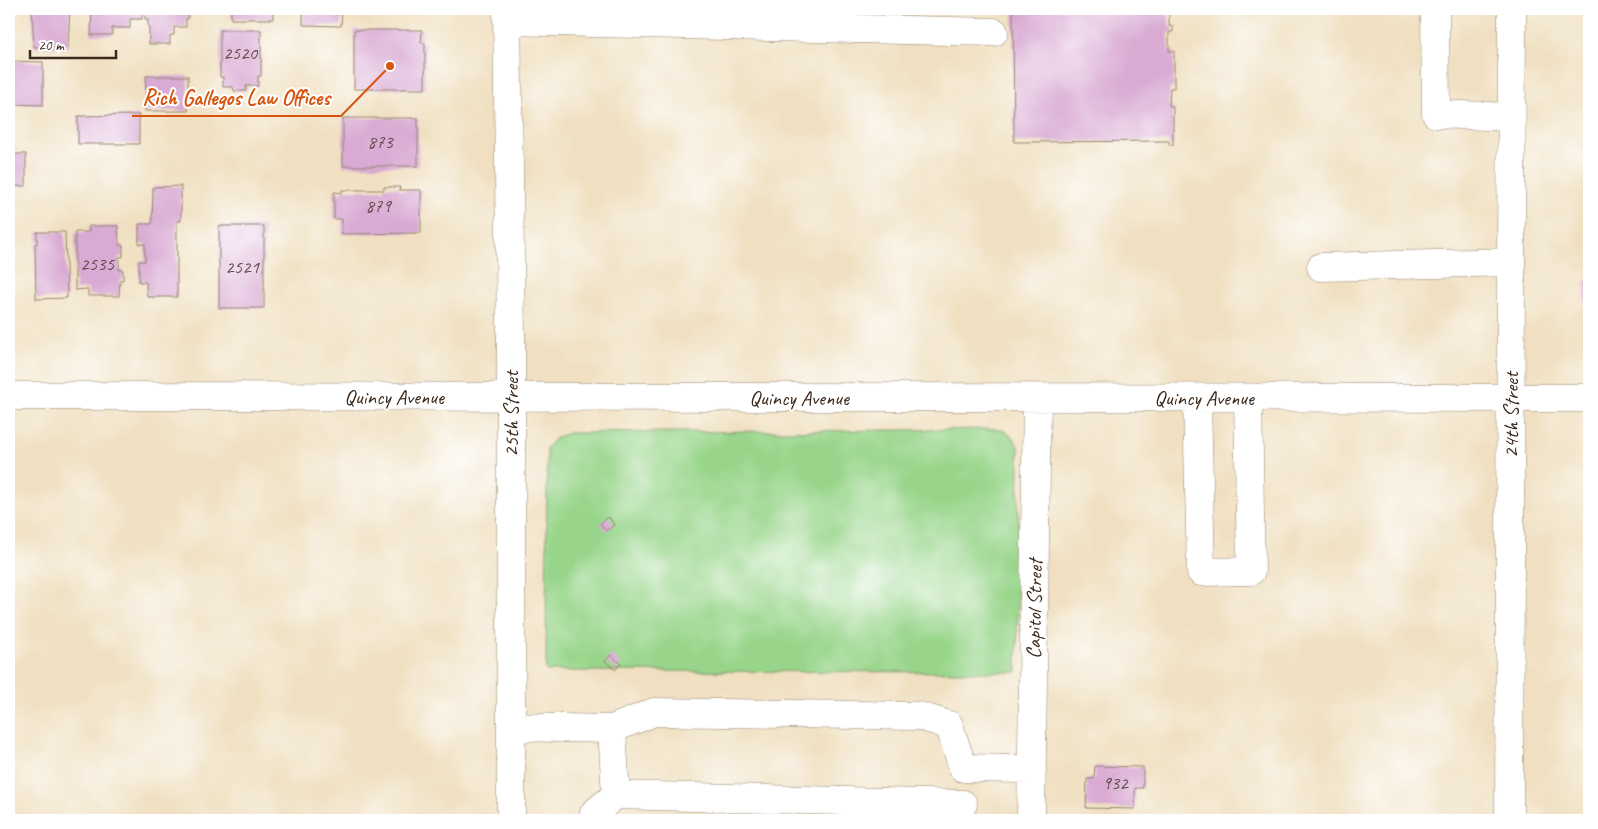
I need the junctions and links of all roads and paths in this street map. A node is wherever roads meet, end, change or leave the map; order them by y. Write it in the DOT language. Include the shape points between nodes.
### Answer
graph roads {
  1 [pos="1435,9"];
  2 [pos="1512,9"];
  3 [pos="507,15"];
  4 [pos="994,32"];
  5 [pos="1511,117"];
  6 [pos="1511,262"];
  7 [pos="1321,267"];
  8 [pos="9,396"];
  9 [pos="511,398"];
  10 [pos="1037,398"];
  11 [pos="1197,398"];
  12 [pos="1248,398"];
  13 [pos="1511,398"];
  14 [pos="1589,398"];
  15 [pos="511,727"];
  16 [pos="612,729"];
  17 [pos="963,768"];
  18 [pos="1032,769"];
  19 [pos="616,795"];
  20 [pos="963,812"];
  21 [pos="511,820"];
  22 [pos="594,820"];
  23 [pos="1031,820"];
  24 [pos="1509,820"];
  1 -- 5 [label="street" via="1436,114"];
  2 -- 5 [label="street, 24th Street"];
  3 -- 4 [label="street"];
  3 -- 9 [label="street, 25th Street"];
  5 -- 6 [label="street, 24th Street"];
  6 -- 7 [label="street"];
  6 -- 13 [label="street, 24th Street"];
  8 -- 9 [label="street, Quincy Avenue"];
  9 -- 10 [label="street, Quincy Avenue"];
  9 -- 15 [label="street, 25th Street"];
  10 -- 11 [label="street, Quincy Avenue"];
  10 -- 18 [label="street, Capitol Street"];
  11 -- 12 [label="street, Quincy Avenue"];
  11 -- 12 [label="street" via="1201,572 1251,570"];
  12 -- 13 [label="street, Quincy Avenue"];
  13 -- 14 [label="street, Quincy Avenue"];
  13 -- 24 [label="street, 24th Street"];
  15 -- 16 [label="street"];
  15 -- 21 [label="street, 25th Street"];
  16 -- 17 [label="street" via="654,712 920,716 949,725"];
  16 -- 19 [label="street"];
  17 -- 18 [label="street"];
  17 -- 20 [label="street"];
  18 -- 23 [label="street, Capitol Street"];
  19 -- 20 [label="street"];
  19 -- 22 [label="street" via="594,813"];
}
